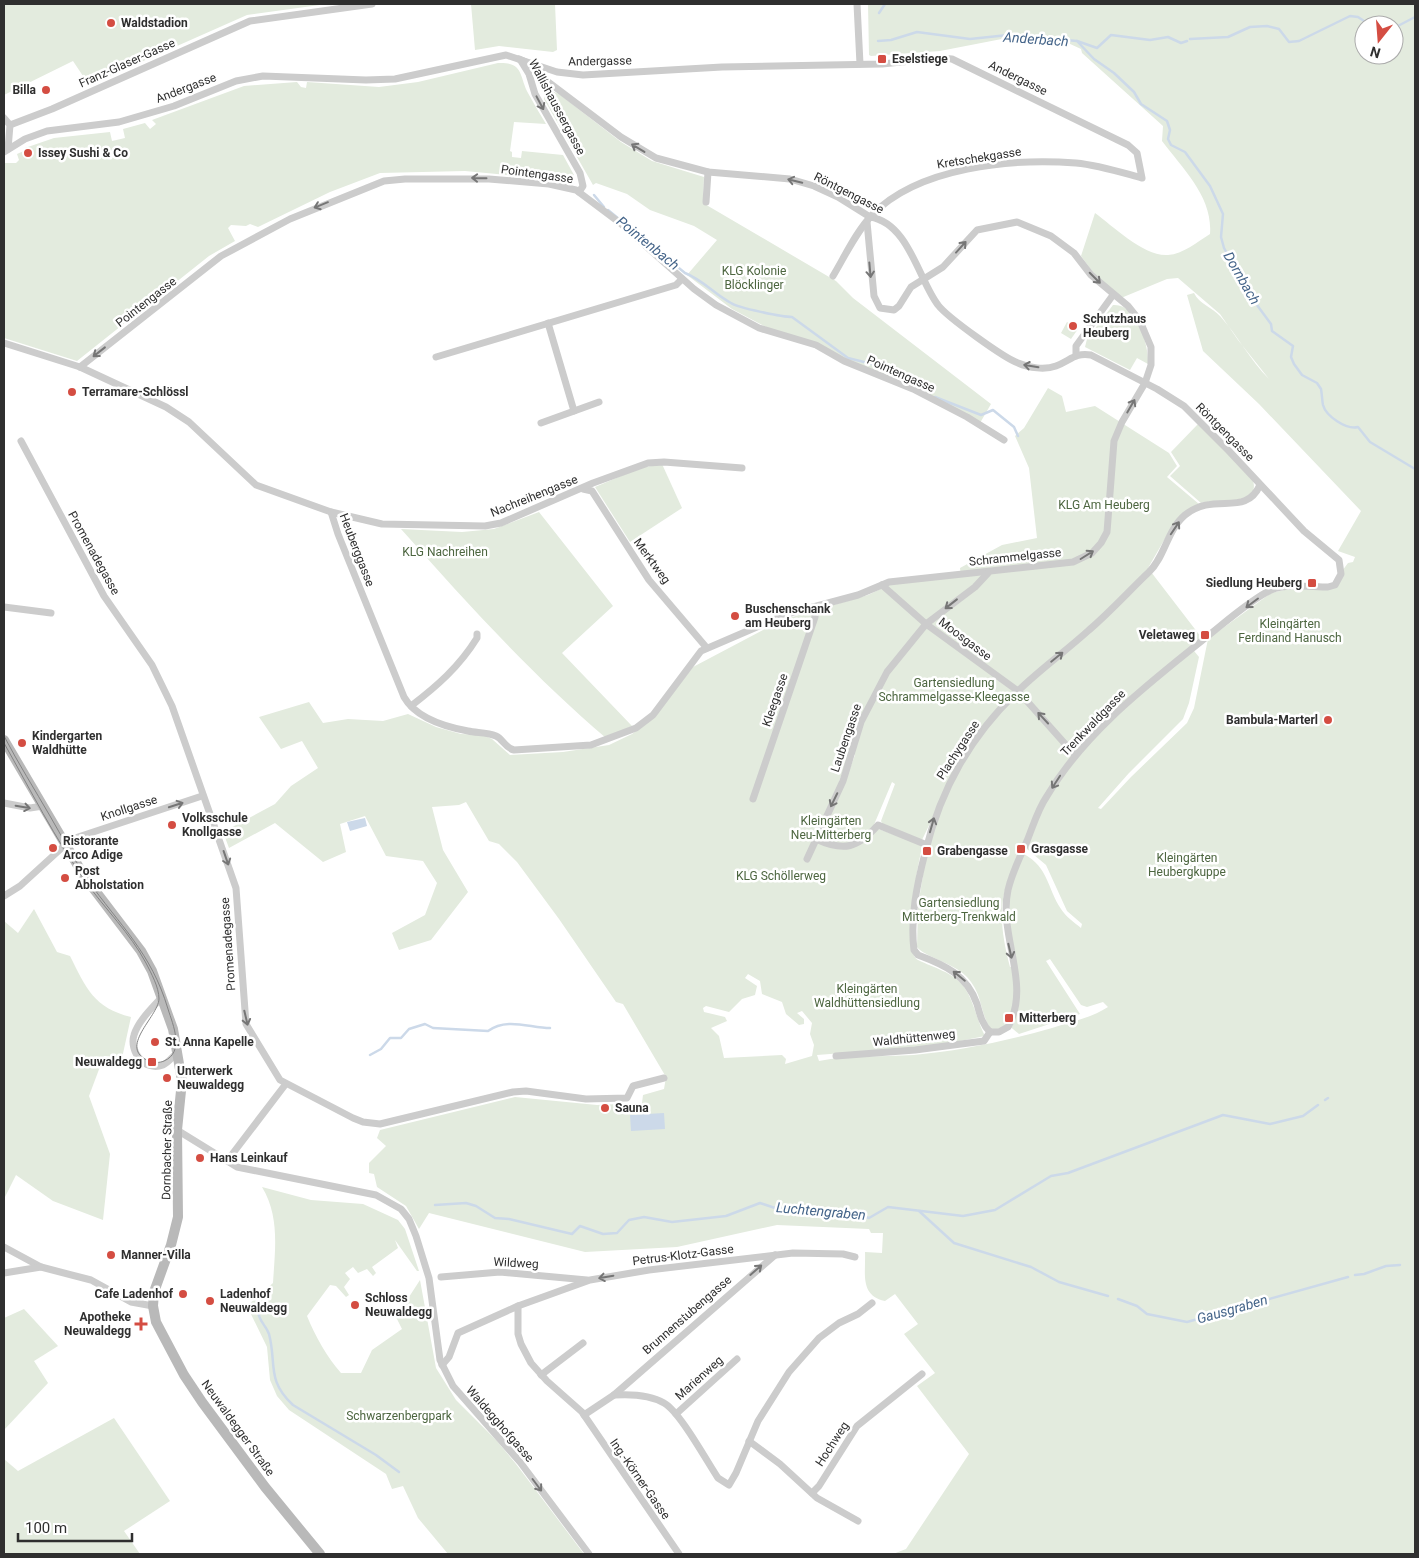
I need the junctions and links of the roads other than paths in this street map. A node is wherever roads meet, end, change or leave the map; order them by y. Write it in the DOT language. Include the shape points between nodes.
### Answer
graph roads {
  1 [pos="372,4"];
  2 [pos="857,4"];
  3 [pos="519,59"];
  4 [pos="860,64"];
  5 [pos="4,118"];
  6 [pos="10,125"];
  7 [pos="6,150"];
  8 [pos="708,172"];
  9 [pos="1142,178"];
  10 [pos="579,192"];
  11 [pos="706,202"];
  12 [pos="868,220"];
  13 [pos="833,276"];
  14 [pos="682,278"];
  15 [pos="924,278"];
  16 [pos="1113,295"];
  17 [pos="548,323"];
  18 [pos="4,343"];
  19 [pos="1076,354"];
  20 [pos="436,357"];
  21 [pos="80,367"];
  22 [pos="1145,382"];
  23 [pos="599,402"];
  24 [pos="574,410"];
  25 [pos="541,423"];
  26 [pos="1004,440"];
  27 [pos="21,441"];
  28 [pos="742,468"];
  29 [pos="1260,485"];
  30 [pos="583,489"];
  31 [pos="331,512"];
  32 [pos="1337,557"];
  33 [pos="988,573"];
  34 [pos="882,585"];
  35 [pos="4,607"];
  36 [pos="815,608"];
  37 [pos="51,613"];
  38 [pos="926,624"];
  39 [pos="477,634"];
  40 [pos="706,647"];
  41 [pos="1018,691"];
  42 [pos="411,706"];
  43 [pos="4,740"];
  44 [pos="1075,755"];
  45 [pos="202,796"];
  46 [pos="753,799"];
  47 [pos="4,803"];
  48 [pos="42,806"];
  49 [pos="816,839"];
  50 [pos="64,844"];
  51 [pos="927,845"];
  52 [pos="807,859"];
  53 [pos="4,896"];
  54 [pos="162,997"];
  55 [pos="990,1032"];
  56 [pos="178,1052"];
  57 [pos="836,1056"];
  58 [pos="664,1078"];
  59 [pos="285,1085"];
  60 [pos="178,1130"];
  61 [pos="227,1161"];
  62 [pos="4,1248"];
  63 [pos="776,1254"];
  64 [pos="855,1257"];
  65 [pos="41,1267"];
  66 [pos="4,1273"];
  67 [pos="441,1277"];
  68 [pos="590,1280"];
  69 [pos="872,1302"];
  70 [pos="153,1306"];
  71 [pos="518,1306"];
  72 [pos="583,1343"];
  73 [pos="737,1359"];
  74 [pos="442,1365"];
  75 [pos="922,1374"];
  76 [pos="541,1375"];
  77 [pos="614,1395"];
  78 [pos="676,1414"];
  79 [pos="584,1415"];
  80 [pos="749,1440"];
  81 [pos="812,1493"];
  82 [pos="858,1521"];
  83 [pos="320,1554"];
  84 [pos="589,1554"];
  85 [pos="679,1554"];
  1 -- 6 [label="street, Franz-Glaser-Gasse" via="250,21"];
  2 -- 4 [label="street"];
  3 -- 4 [label="street, Andergasse" via="563,74 583,75"];
  3 -- 7 [label="street, Andergasse" via="499,55 424,74 380,80 276,76 243,80 133,119 98,126 47,130"];
  8 -- 3 [label="street, Röntgengasse, one-way" via="656,158 639,149 539,75 530,64"];
  3 -- 10 [label="street, Wallishaussergasse, one-way" via="580,173 583,186"];
  4 -- 9 [label="street, Andergasse" via="952,59 1128,145 1137,153"];
  5 -- 6 [label="street"];
  6 -- 7 [label="street"];
  8 -- 11 [label="street"];
  12 -- 8 [label="street, Röntgengasse, one-way" via="830,194 790,179"];
  9 -- 12 [label="street, Kretschekgasse" via="1090,165 1045,162 953,171 917,183 887,202"];
  10 -- 14 [label="street, Pointengasse"];
  10 -- 21 [label="street, Pointengasse, one-way" via="549,184 489,179 405,179 378,183 290,219 228,252"];
  12 -- 13 [label="street, Kretschekgasse"];
  12 -- 15 [label="street, Röntgengasse" via="880,220 900,237 914,255"];
  12 -- 15 [label="street, Schrammelgasse, one-way" via="871,282 877,305 894,310 911,287"];
  14 -- 17 [label="street" via="676,285"];
  14 -- 26 [label="street, Pointengasse" via="700,294 737,317 771,332 816,345 844,361 913,389"];
  15 -- 16 [label="street, Schrammelgasse, one-way" via="943,267 977,230 1017,222 1051,236 1074,253"];
  19 -- 15 [label="street, Röntgengasse, one-way" via="1048,368 1014,361 945,313 934,300"];
  16 -- 19 [label="street" via="1076,346"];
  16 -- 22 [label="street, Schrammelgasse" via="1134,314 1148,337 1152,359"];
  17 -- 20 [label="street"];
  17 -- 24 [label="street"];
  18 -- 21 [label="street, Heuberggasse"];
  19 -- 22 [label="street, Röntgengasse" via="1097,357"];
  21 -- 31 [label="street, Heuberggasse" via="174,412 256,485"];
  22 -- 29 [label="street, Röntgengasse" via="1193,414"];
  33 -- 22 [label="street, Schrammelgasse, one-way" via="1074,562 1088,556 1101,543 1108,527 1114,440"];
  23 -- 24 [label="street"];
  24 -- 25 [label="street"];
  27 -- 45 [label="street, Promenadegasse" via="104,596 164,685"];
  28 -- 30 [label="street, Nachreihengasse" via="654,462"];
  29 -- 32 [label="street, Röntgengasse" via="1304,531"];
  41 -- 29 [label="street, Plachygasse, one-way" via="1090,630 1151,570 1174,528 1185,516 1203,505 1246,502"];
  30 -- 31 [label="street, Nachreihengasse" via="501,523 485,526 382,524"];
  30 -- 40 [label="street, Merktweg" via="592,491 650,580"];
  31 -- 42 [label="street, Heuberggasse" via="397,680"];
  32 -- 44 [label="street, Trenkwaldgasse, one-way" via="1341,567 1340,579 1335,585 1278,588 1263,595 1147,685"];
  33 -- 34 [label="street, Schrammelgasse"];
  33 -- 38 [label="street, Laubengasse, one-way" via="975,587"];
  34 -- 36 [label="street, Schrammelgasse" via="858,596"];
  34 -- 38 [label="street, Moosgasse"];
  35 -- 37 [label="street"];
  36 -- 40 [label="street, Schrammelgasse" via="787,614"];
  36 -- 46 [label="street, Kleegasse" via="815,617"];
  38 -- 41 [label="street, Moosgasse"];
  38 -- 49 [label="street, Laubengasse, one-way" via="887,672 873,697 861,722 843,782"];
  39 -- 42 [label="street" via="458,666"];
  40 -- 42 [label="street, Schrammelgasse" via="649,720 630,731 591,744 514,750 498,737 442,725"];
  44 -- 41 [label="street, Moosgasse, one-way"];
  51 -- 41 [label="street, Plachygasse, one-way" via="939,804 956,772 975,741"];
  43 -- 48 [label="main road, Dornbacher Straße"];
  44 -- 55 [label="street, Trenkwaldgasse, one-way" via="1045,798 1008,887 1004,910 1018,986 1017,997 1008,1027"];
  50 -- 45 [label="street, Knollgasse, one-way"];
  45 -- 59 [label="street, Promenadegasse, one-way" via="236,888 244,1018 272,1070"];
  47 -- 48 [label="street, one-way" via="30,808"];
  48 -- 50 [label="main road, Dornbacher Straße"];
  49 -- 51 [label="street" via="832,846 850,846 869,835 878,825"];
  49 -- 52 [label="street, Laubengasse"];
  50 -- 53 [label="street" via="20,886"];
  50 -- 54 [label="main road, Dornbacher Straße" via="87,881 141,951"];
  55 -- 51 [label="street, Plachygasse, one-way" via="984,1027 965,981 914,950 916,891"];
  54 -- 56 [label="main road, Dornbacher Straße"];
  54 -- 56 [label="street" via="134,1034 134,1050 144,1063 156,1066 164,1065"];
  55 -- 57 [label="street, Waldhüttenweg" via="984,1041"];
  56 -- 60 [label="main road, Dornbacher Straße" via="182,1081"];
  58 -- 59 [label="street, Promenadegasse" via="633,1086 627,1098 586,1099 513,1092 380,1124 353,1118"];
  59 -- 61 [label="street"];
  60 -- 61 [label="street, Waldegghofgasse"];
  60 -- 70 [label="main road, Dornbacher Straße" via="177,1222 155,1288"];
  61 -- 74 [label="street, Waldegghofgasse" via="245,1170 376,1195 400,1209 414,1229 429,1278"];
  62 -- 65 [label="street"];
  63 -- 64 [label="street, Petrus-Klotz-Gasse" via="843,1254"];
  63 -- 68 [label="street, Petrus-Klotz-Gasse, one-way"];
  77 -- 63 [label="street, Brunnenstubengasse, one-way"];
  65 -- 66 [label="street"];
  65 -- 70 [label="street" via="91,1280 131,1302"];
  67 -- 68 [label="street, Wildweg" via="500,1272"];
  68 -- 71 [label="street, Petrus-Klotz-Gasse"];
  69 -- 80 [label="street" via="858,1314 831,1328 803,1355 771,1399"];
  70 -- 83 [label="main road, Neuwaldegger Straße" via="162,1333 197,1394 265,1487"];
  71 -- 74 [label="street, Petrus-Klotz-Gasse" via="458,1332 449,1358"];
  71 -- 76 [label="street, Ing.-Körner-Gasse" via="521,1344"];
  72 -- 76 [label="street"];
  73 -- 78 [label="street, Marienweg"];
  74 -- 84 [label="street, Waldegghofgasse, one-way" via="463,1398 520,1462"];
  75 -- 81 [label="street, Hochweg" via="857,1426"];
  76 -- 79 [label="street, Ing.-Körner-Gasse"];
  77 -- 78 [label="street" via="656,1399"];
  77 -- 79 [label="street, Brunnenstubengasse"];
  78 -- 80 [label="street" via="718,1478 729,1485"];
  79 -- 85 [label="street, Ing.-Körner-Gasse"];
  80 -- 81 [label="street"];
  81 -- 82 [label="street"];
}
